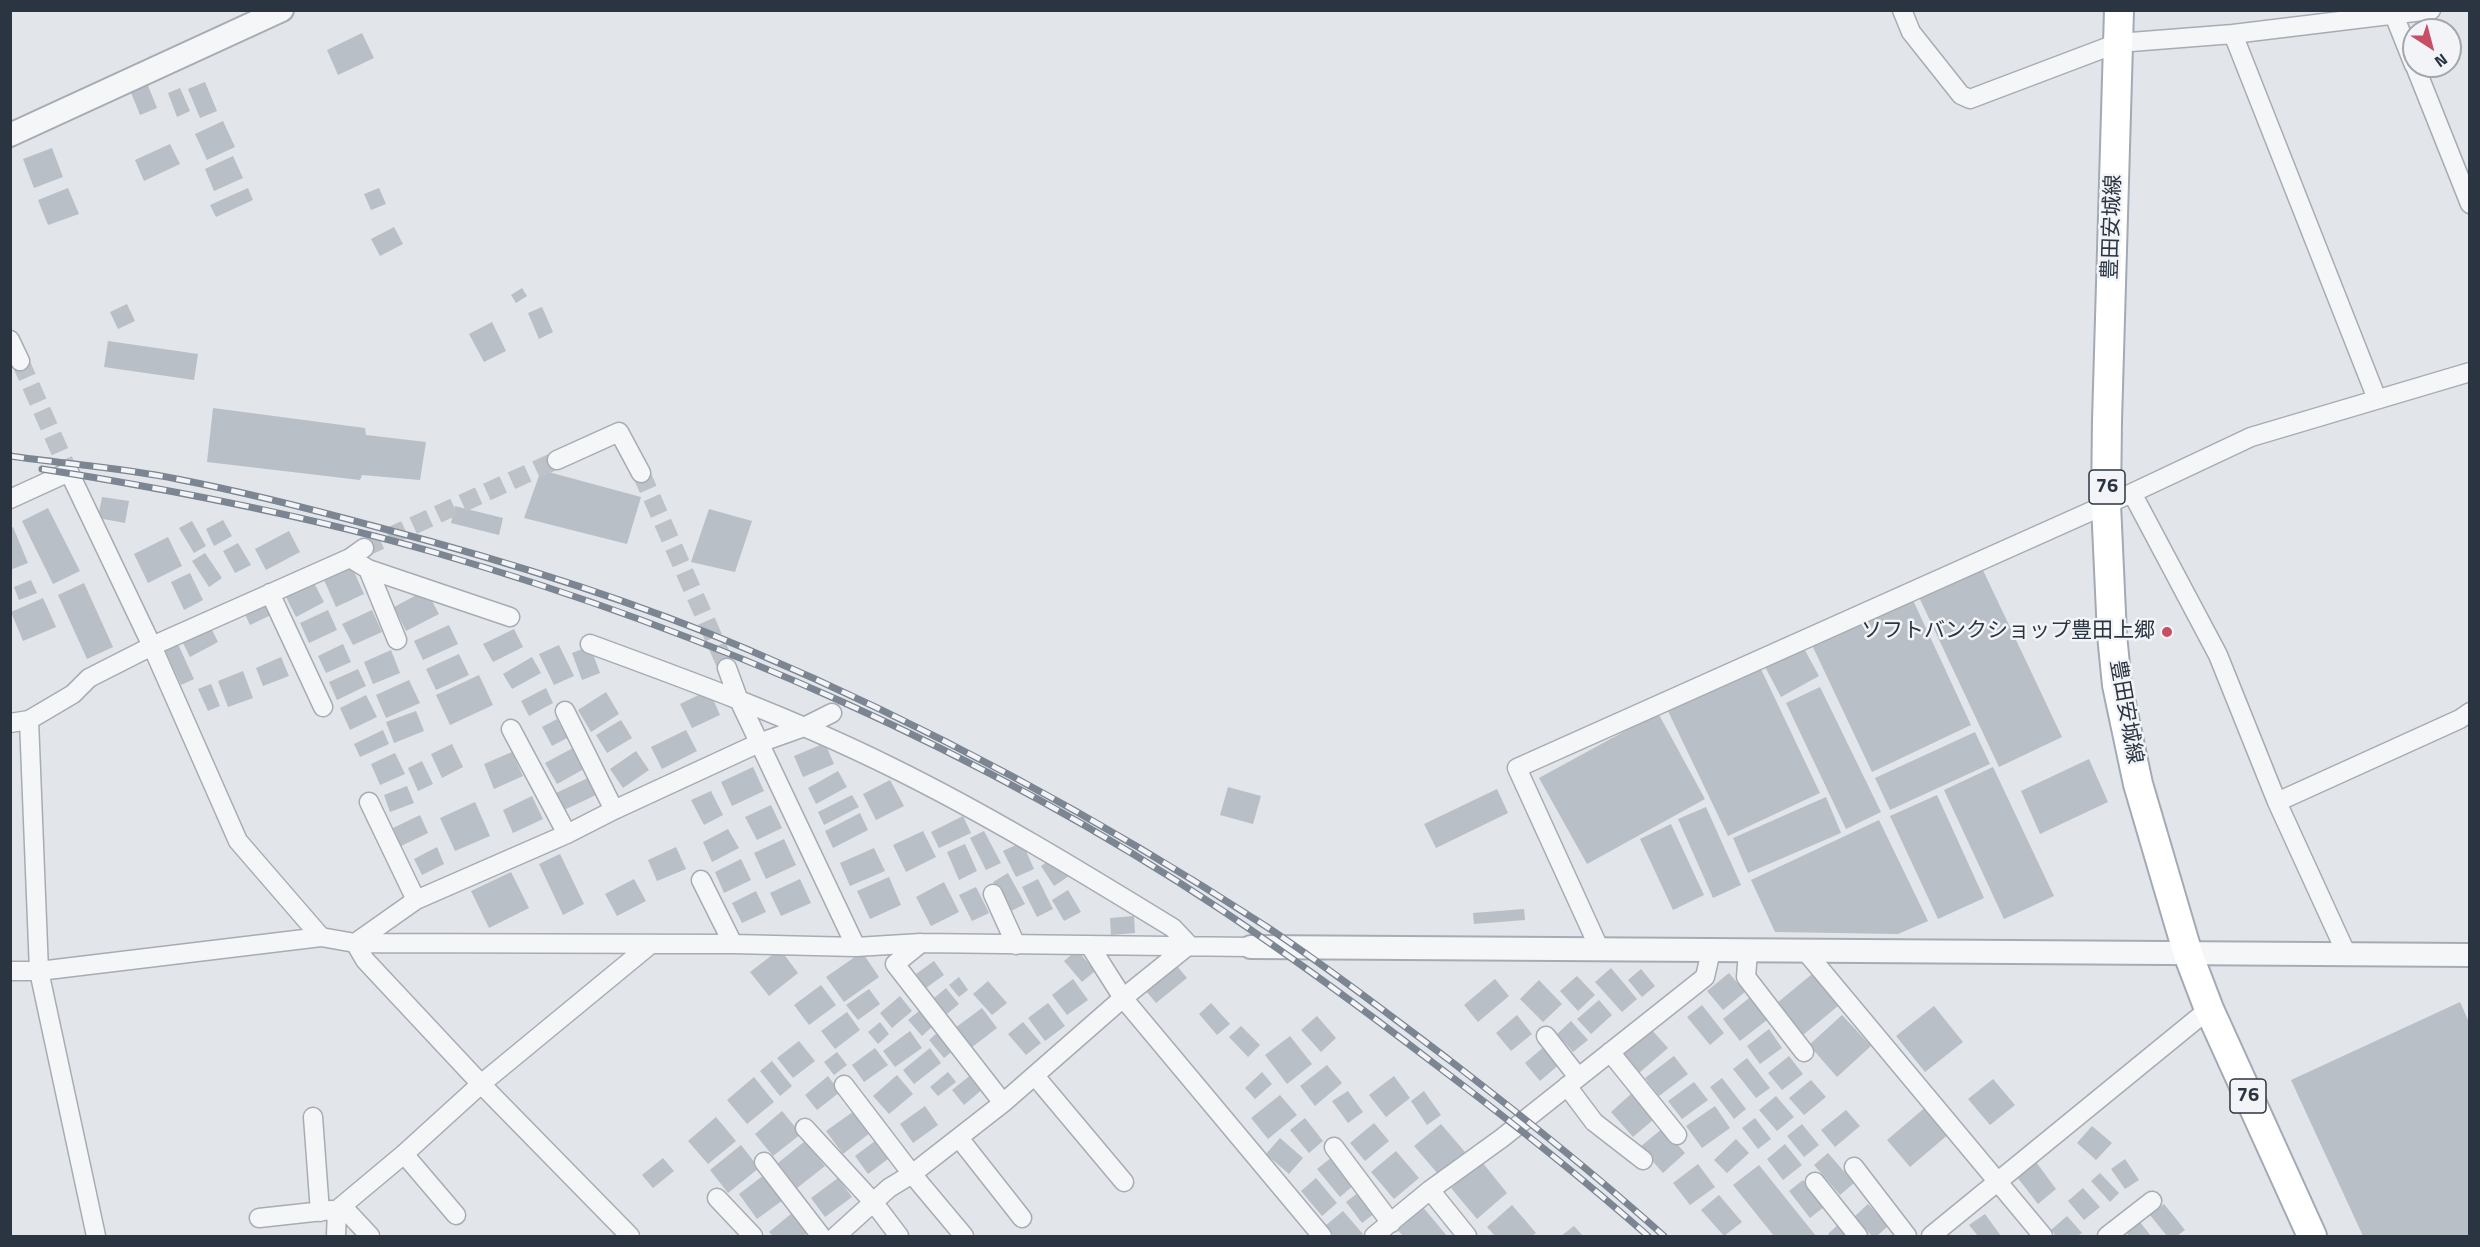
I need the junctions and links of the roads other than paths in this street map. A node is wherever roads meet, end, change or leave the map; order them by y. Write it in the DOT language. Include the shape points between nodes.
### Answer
graph roads {
  1 [pos="282,10"];
  2 [pos="1902,10"];
  3 [pos="2119,10"];
  4 [pos="2431,10"];
  5 [pos="2394,15"];
  6 [pos="2233,34"];
  7 [pos="2402,35"];
  8 [pos="2118,43"];
  9 [pos="2419,78"];
  10 [pos="10,135"];
  11 [pos="2469,204"];
  12 [pos="10,340"];
  13 [pos="20,361"];
  14 [pos="2469,372"];
  15 [pos="2377,399"];
  16 [pos="557,460"];
  17 [pos="641,473"];
  18 [pos="10,498"];
  19 [pos="2119,498"];
  20 [pos="368,569"];
  21 [pos="270,594"];
  22 [pos="510,617"];
  23 [pos="397,640"];
  24 [pos="590,644"];
  25 [pos="152,646"];
  26 [pos="727,668"];
  27 [pos="738,698"];
  28 [pos="323,707"];
  29 [pos="566,711"];
  30 [pos="2469,712"];
  31 [pos="832,713"];
  32 [pos="20,722"];
  33 [pos="804,727"];
  34 [pos="511,729"];
  35 [pos="759,743"];
  36 [pos="369,802"];
  37 [pos="2277,802"];
  38 [pos="614,810"];
  39 [pos="567,834"];
  40 [pos="701,880"];
  41 [pos="993,894"];
  42 [pos="416,900"];
  43 [pos="321,937"];
  44 [pos="355,943"];
  45 [pos="921,943"];
  46 [pos="651,944"];
  47 [pos="733,944"];
  48 [pos="1016,945"];
  49 [pos="1190,945"];
  50 [pos="1090,946"];
  51 [pos="856,947"];
  52 [pos="1251,947"];
  53 [pos="1600,950"];
  54 [pos="1711,951"];
  55 [pos="1748,952"];
  56 [pos="1806,952"];
  57 [pos="2188,954"];
  58 [pos="2347,955"];
  59 [pos="2469,955"];
  60 [pos="10,971"];
  61 [pos="39,971"];
  62 [pos="1123,998"];
  63 [pos="2208,1009"];
  64 [pos="1546,1036"];
  65 [pos="1610,1052"];
  66 [pos="1804,1052"];
  67 [pos="1035,1076"];
  68 [pos="1573,1082"];
  69 [pos="481,1084"];
  70 [pos="844,1085"];
  71 [pos="1003,1103"];
  72 [pos="313,1117"];
  73 [pos="805,1128"];
  74 [pos="1677,1135"];
  75 [pos="959,1138"];
  76 [pos="1334,1147"];
  77 [pos="404,1154"];
  78 [pos="1642,1160"];
  79 [pos="764,1162"];
  80 [pos="1854,1167"];
  81 [pos="912,1174"];
  82 [pos="1124,1182"];
  83 [pos="1815,1182"];
  84 [pos="1998,1182"];
  85 [pos="1430,1190"];
  86 [pos="717,1198"];
  87 [pos="2152,1201"];
  88 [pos="874,1203"];
  89 [pos="333,1209"];
  90 [pos="456,1215"];
  91 [pos="259,1218"];
  92 [pos="1022,1218"];
  93 [pos="1391,1222"];
  94 [pos="96,1236"];
  95 [pos="336,1236"];
  96 [pos="370,1236"];
  97 [pos="630,1236"];
  98 [pos="753,1236"];
  99 [pos="821,1236"];
  100 [pos="836,1236"];
  101 [pos="899,1236"];
  102 [pos="964,1236"];
  103 [pos="1322,1236"];
  104 [pos="1374,1236"];
  105 [pos="1467,1236"];
  106 [pos="1858,1236"];
  107 [pos="1907,1236"];
  108 [pos="1931,1236"];
  109 [pos="2043,1236"];
  110 [pos="2107,1236"];
  111 [pos="2312,1236"];
  1 -- 10 [label="street"];
  2 -- 8 [label="street" via="1911,32 1961,95 1970,99"];
  3 -- 8 [label="main road, 豊田安城線 / 76"];
  4 -- 5 [label="street"];
  5 -- 6 [label="street"];
  5 -- 7 [label="street"];
  6 -- 8 [label="street"];
  6 -- 15 [label="street"];
  8 -- 19 [label="main road, 豊田安城線 / 76" via="2107,409"];
  9 -- 11 [label="street"];
  12 -- 13 [label="street"];
  14 -- 15 [label="street"];
  15 -- 19 [label="street" via="2251,437"];
  16 -- 17 [label="street" via="619,432"];
  18 -- 25 [label="street" via="69,472"];
  19 -- 37 [label="street" via="2218,655"];
  19 -- 53 [label="street" via="1517,768"];
  19 -- 57 [label="main road, 豊田安城線 / 76" via="2112,635 2117,685 2138,784"];
  20 -- 21 [label="street" via="357,553"];
  20 -- 22 [label="street"];
  20 -- 23 [label="street"];
  21 -- 25 [label="street"];
  21 -- 28 [label="street"];
  24 -- 27 [label="street"];
  25 -- 32 [label="street" via="89,678 73,694"];
  25 -- 43 [label="street" via="238,841"];
  26 -- 27 [label="street"];
  27 -- 33 [label="street"];
  27 -- 35 [label="street"];
  29 -- 38 [label="street"];
  30 -- 37 [label="street"];
  31 -- 33 [label="street"];
  32 -- 61 [label="street"];
  33 -- 35 [label="street"];
  33 -- 49 [label="street" via="889,765 1052,853 1173,928"];
  34 -- 39 [label="street"];
  35 -- 38 [label="street"];
  35 -- 51 [label="street"];
  36 -- 42 [label="street"];
  37 -- 58 [label="street"];
  38 -- 39 [label="street"];
  39 -- 42 [label="street"];
  40 -- 47 [label="street"];
  41 -- 48 [label="street"];
  42 -- 44 [label="street"];
  43 -- 44 [label="street"];
  43 -- 61 [label="street"];
  44 -- 46 [label="street"];
  44 -- 69 [label="street" via="365,960"];
  45 -- 48 [label="street"];
  45 -- 51 [label="street"];
  45 -- 71 [label="street" via="895,964"];
  46 -- 47 [label="street"];
  46 -- 69 [label="street"];
  47 -- 51 [label="street"];
  48 -- 50 [label="street"];
  49 -- 50 [label="street"];
  49 -- 52 [label="street"];
  49 -- 62 [label="street"];
  50 -- 62 [label="street"];
  52 -- 53 [label="street"];
  53 -- 54 [label="street"];
  54 -- 55 [label="street"];
  54 -- 65 [label="street" via="1705,977"];
  55 -- 56 [label="street"];
  55 -- 66 [label="street" via="1746,977"];
  56 -- 57 [label="street"];
  56 -- 84 [label="street"];
  57 -- 58 [label="street"];
  57 -- 63 [label="main road, 豊田安城線 / 76"];
  58 -- 59 [label="street"];
  60 -- 61 [label="street"];
  61 -- 94 [label="street"];
  62 -- 67 [label="street"];
  62 -- 103 [label="street" via="1293,1191"];
  63 -- 84 [label="street"];
  63 -- 111 [label="main road, 豊田安城線 / 76"];
  64 -- 68 [label="street"];
  65 -- 68 [label="street"];
  65 -- 74 [label="street"];
  67 -- 71 [label="street"];
  67 -- 82 [label="street"];
  68 -- 78 [label="street" via="1594,1122"];
  68 -- 85 [label="street"];
  69 -- 77 [label="street"];
  69 -- 97 [label="street"];
  70 -- 81 [label="street"];
  71 -- 75 [label="street"];
  72 -- 89 [label="street"];
  73 -- 88 [label="street"];
  75 -- 81 [label="street"];
  75 -- 92 [label="street"];
  76 -- 93 [label="street"];
  77 -- 89 [label="street"];
  77 -- 90 [label="street"];
  79 -- 99 [label="street"];
  80 -- 107 [label="street"];
  81 -- 88 [label="street"];
  81 -- 102 [label="street"];
  83 -- 106 [label="street"];
  84 -- 108 [label="street"];
  84 -- 109 [label="street"];
  85 -- 93 [label="street"];
  85 -- 105 [label="street"];
  86 -- 98 [label="street"];
  87 -- 110 [label="street"];
  88 -- 100 [label="street"];
  88 -- 101 [label="street"];
  89 -- 91 [label="street"];
  89 -- 95 [label="street"];
  89 -- 96 [label="street"];
  93 -- 104 [label="street"];
}
